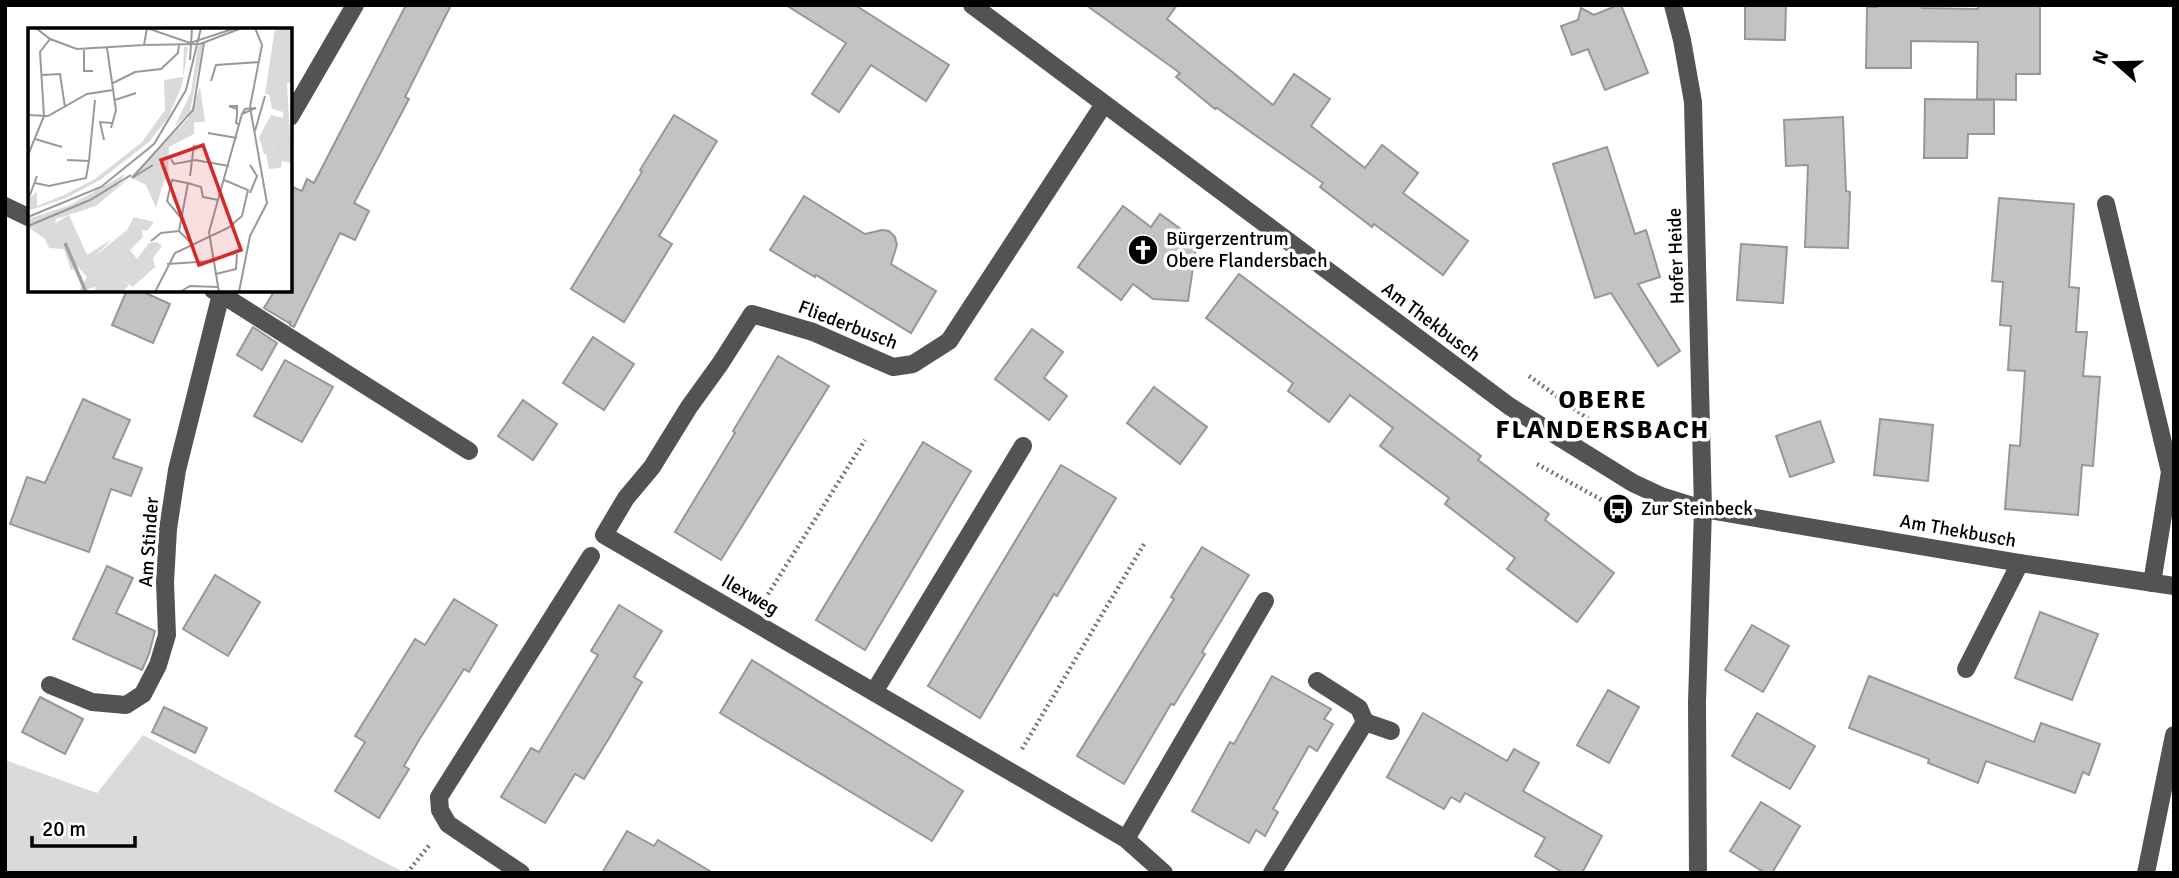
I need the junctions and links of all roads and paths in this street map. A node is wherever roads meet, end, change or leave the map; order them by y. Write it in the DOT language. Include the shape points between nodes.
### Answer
graph roads {
  1 [pos="355,5"];
  2 [pos="972,5"];
  3 [pos="1673,5"];
  4 [pos="1104,104"];
  5 [pos="292,114"];
  6 [pos="2106,204"];
  7 [pos="5,206"];
  8 [pos="28,217"];
  9 [pos="218,292"];
  10 [pos="1529,376"];
  11 [pos="1602,429"];
  12 [pos="865,440"];
  13 [pos="1023,446"];
  14 [pos="469,451"];
  15 [pos="1537,464"];
  16 [pos="1618,509"];
  17 [pos="1703,509"];
  18 [pos="604,535"];
  19 [pos="1144,544"];
  20 [pos="592,556"];
  21 [pos="2020,563"];
  22 [pos="2152,583"];
  23 [pos="2174,586"];
  24 [pos="1265,601"];
  25 [pos="752,621"];
  26 [pos="1966,669"];
  27 [pos="1317,681"];
  28 [pos="50,685"];
  29 [pos="874,692"];
  30 [pos="1365,722"];
  31 [pos="1391,731"];
  32 [pos="2174,735"];
  33 [pos="1009,771"];
  34 [pos="448,824"];
  35 [pos="1126,839"];
  36 [pos="407,873"];
  37 [pos="521,873"];
  38 [pos="1164,873"];
  39 [pos="1272,873"];
  40 [pos="1698,873"];
  41 [pos="2146,873"];
  1 -- 5 [label="street"];
  2 -- 4 [label="street, Am Thekbusch"];
  3 -- 17 [label="street, Hofer Heide" via="1693,102"];
  4 -- 17 [label="street, Am Thekbusch" via="1509,406 1633,483"];
  4 -- 18 [label="street, Fliederbusch" via="949,341 913,364 893,367 813,331 752,314"];
  6 -- 22 [label="street" via="2170,472"];
  7 -- 8 [label="street"];
  9 -- 14 [label="street, Am Stinder"];
  9 -- 28 [label="street, Am Stinder" via="167,529 167,635 158,665 143,694 126,705 92,702"];
  10 -- 11 [label="path"];
  12 -- 25 [label="path"];
  13 -- 29 [label="street"];
  15 -- 16 [label="path"];
  17 -- 21 [label="street, Am Thekbusch"];
  17 -- 40 [label="street"];
  18 -- 25 [label="street, Ilexweg"];
  19 -- 33 [label="path"];
  20 -- 34 [label="street" via="439,797"];
  21 -- 22 [label="street, Am Thekbusch"];
  21 -- 26 [label="street"];
  22 -- 23 [label="street, Am Thekbusch"];
  24 -- 35 [label="street"];
  25 -- 29 [label="street, Ilexweg"];
  27 -- 30 [label="street" via="1359,708"];
  29 -- 33 [label="street, Ilexweg"];
  30 -- 31 [label="street"];
  30 -- 39 [label="street"];
  32 -- 41 [label="street"];
  33 -- 35 [label="street, Ilexweg"];
  34 -- 36 [label="path"];
  34 -- 37 [label="street"];
  35 -- 38 [label="street, Ilexweg"];
}
